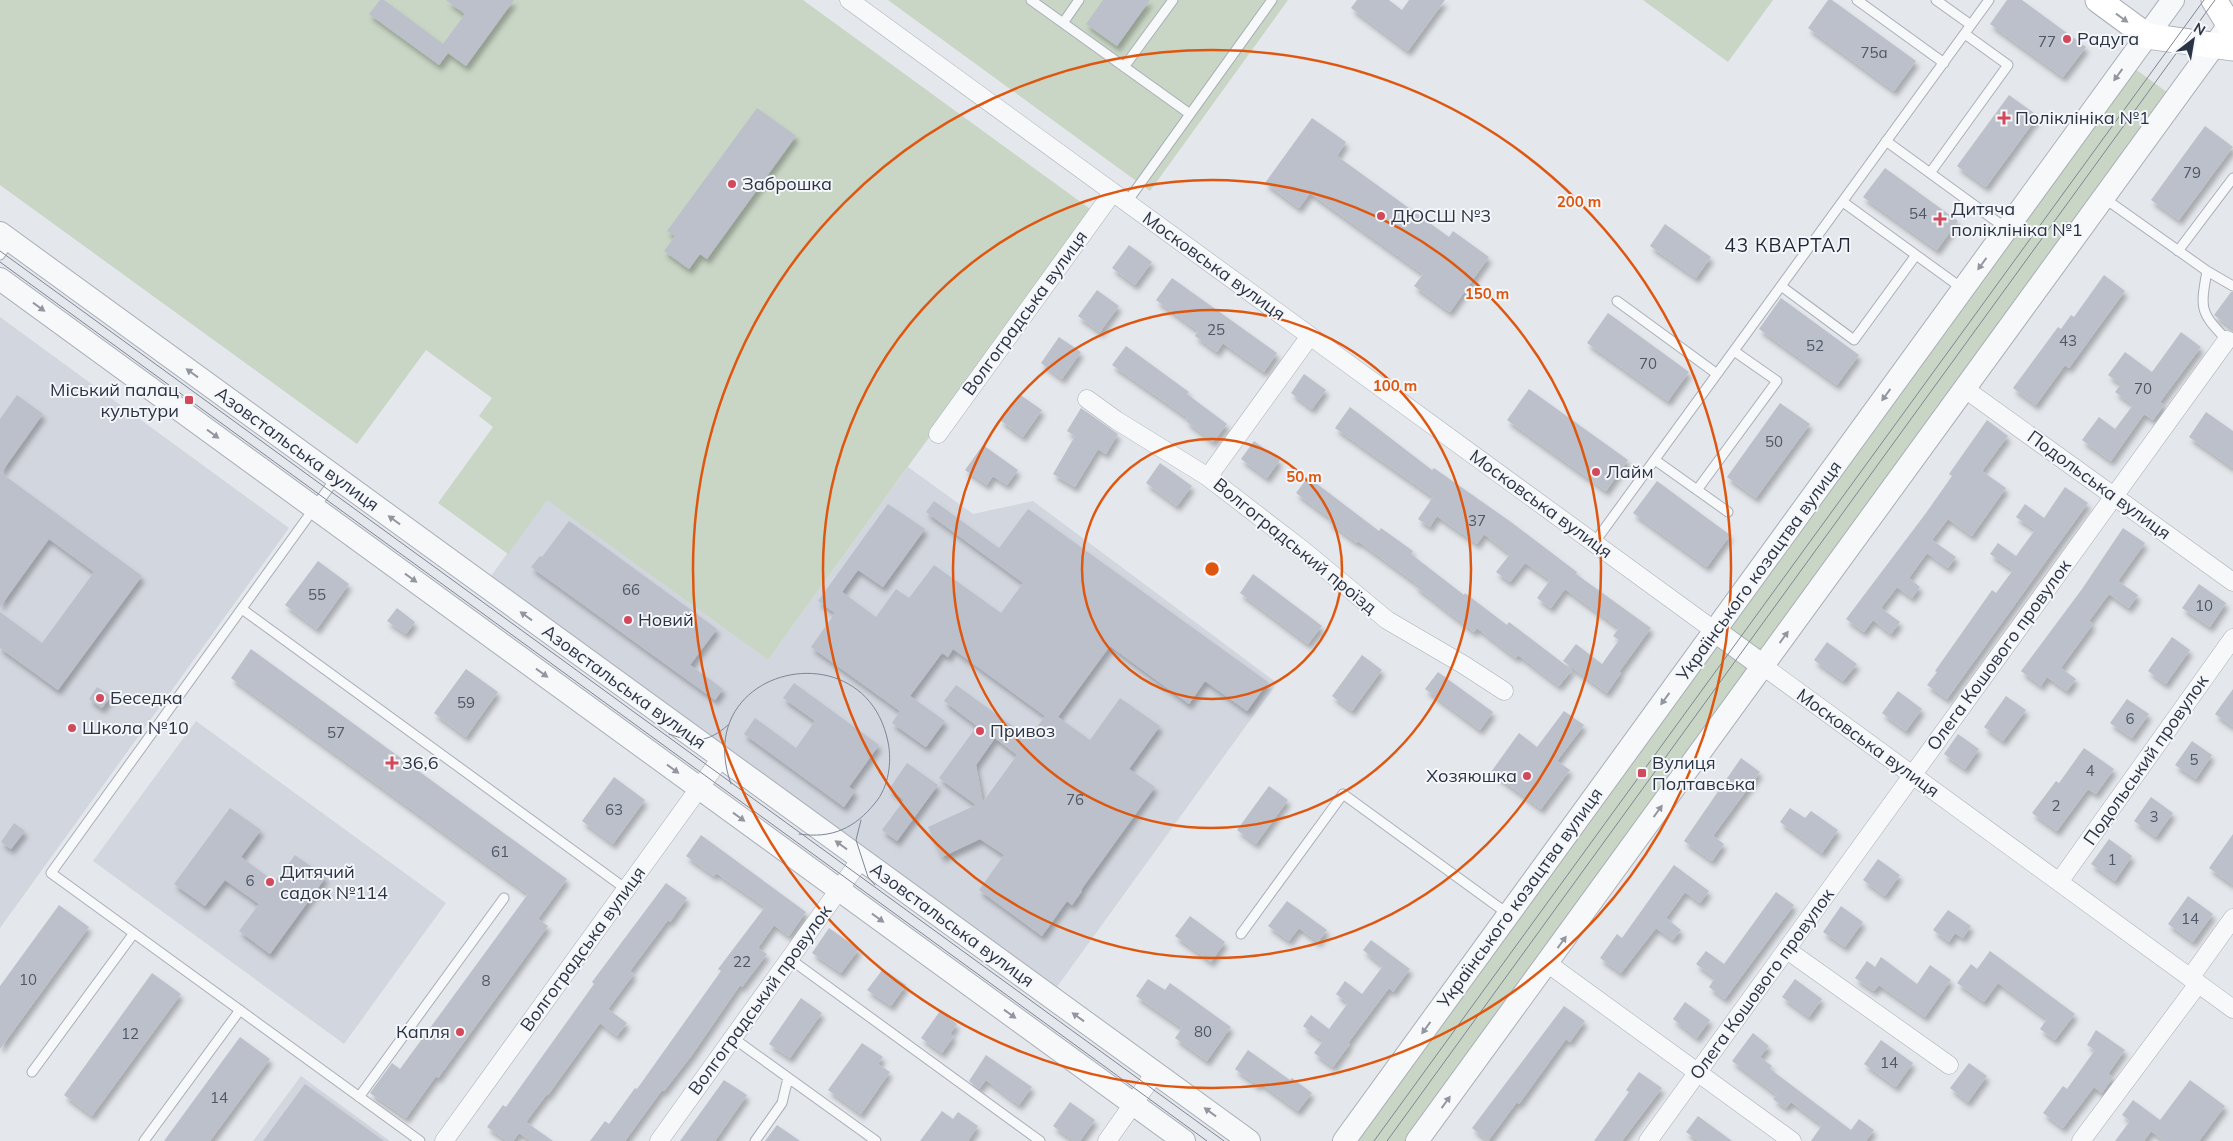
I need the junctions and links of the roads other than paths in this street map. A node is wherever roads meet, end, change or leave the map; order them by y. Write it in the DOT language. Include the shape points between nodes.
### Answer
graph roads {
  1 [pos="1031,0"];
  2 [pos="1079,0"];
  3 [pos="1172,0"];
  4 [pos="1272,0"];
  5 [pos="1857,0"];
  6 [pos="1936,0"];
  7 [pos="1989,0"];
  8 [pos="2098,0"];
  9 [pos="2173,0"];
  10 [pos="2214,0"];
  11 [pos="854,1"];
  12 [pos="1063,22"];
  13 [pos="1971,25"];
  14 [pos="1965,34"];
  15 [pos="2229,34"];
  16 [pos="2147,36"];
  17 [pos="1944,63"];
  18 [pos="1124,67"];
  19 [pos="1190,114"];
  20 [pos="1886,141"];
  21 [pos="1930,173"];
  22 [pos="2233,178"];
  23 [pos="1120,197"];
  24 [pos="2104,198"];
  25 [pos="1842,202"];
  26 [pos="2007,229"];
  27 [pos="3,243"];
  28 [pos="2178,251"];
  29 [pos="1916,255"];
  30 [pos="2207,272"];
  31 [pos="0,279"];
  32 [pos="1781,286"];
  33 [pos="2233,286"];
  34 [pos="1963,289"];
  35 [pos="1617,301"];
  36 [pos="1310,336"];
  37 [pos="2227,340"];
  38 [pos="1734,351"];
  39 [pos="1718,374"];
  40 [pos="1964,389"];
  41 [pos="1087,399"];
  42 [pos="938,434"];
  43 [pos="1655,460"];
  44 [pos="1208,477"];
  45 [pos="336,478"];
  46 [pos="1697,490"];
  47 [pos="2114,496"];
  48 [pos="315,508"];
  49 [pos="1728,512"];
  50 [pos="1594,543"];
  51 [pos="2233,582"];
  52 [pos="242,609"];
  53 [pos="1715,631"];
  54 [pos="2233,638"];
  55 [pos="1763,666"];
  56 [pos="1504,691"];
  57 [pos="721,758"];
  58 [pos="1912,775"];
  59 [pos="699,788"];
  60 [pos="861,859"];
  61 [pos="2059,882"];
  62 [pos="626,889"];
  63 [pos="839,890"];
  64 [pos="504,898"];
  65 [pos="1508,915"];
  66 [pos="2233,918"];
  67 [pos="134,933"];
  68 [pos="1241,934"];
  69 [pos="1787,950"];
  70 [pos="790,959"];
  71 [pos="1547,963"];
  72 [pos="2194,981"];
  73 [pos="2233,1009"];
  74 [pos="240,1010"];
  75 [pos="733,1038"];
  76 [pos="1949,1066"];
  77 [pos="32,1072"];
  78 [pos="1155,1073"];
  79 [pos="1698,1073"];
  80 [pos="788,1078"];
  81 [pos="359,1097"];
  82 [pos="1133,1104"];
  83 [pos="144,1141"];
  84 [pos="420,1141"];
  85 [pos="444,1141"];
  86 [pos="659,1141"];
  87 [pos="755,1141"];
  88 [pos="876,1141"];
  89 [pos="1040,1141"];
  90 [pos="1107,1141"];
  91 [pos="1184,1141"];
  92 [pos="1249,1141"];
  93 [pos="1344,1141"];
  94 [pos="1417,1141"];
  95 [pos="1648,1141"];
  96 [pos="1792,1141"];
  97 [pos="2081,1141"];
  1 -- 12 [label="lane"];
  2 -- 12 [label="lane"];
  3 -- 18 [label="lane"];
  4 -- 19 [label="lane"];
  5 -- 17 [label="lane"];
  6 -- 13 [label="lane"];
  7 -- 13 [label="lane"];
  8 -- 16 [label="main road, one-way"];
  9 -- 16 [label="street, Українського козацтва вулиця"];
  10 -- 15 [label="main road"];
  11 -- 23 [label="street, Московська вулиця"];
  12 -- 18 [label="lane"];
  13 -- 14 [label="lane"];
  14 -- 17 [label="lane"];
  14 -- 21 [label="lane" via="2008,65"];
  15 -- 16 [label="main road"];
  15 -- 24 [label="street"];
  16 -- 26 [label="street, Українського козацтва вулиця, one-way"];
  17 -- 20 [label="lane"];
  18 -- 19 [label="lane"];
  19 -- 23 [label="lane"];
  20 -- 21 [label="lane"];
  20 -- 25 [label="lane"];
  21 -- 26 [label="lane"];
  22 -- 28 [label="lane"];
  23 -- 36 [label="street, Московська вулиця"];
  23 -- 42 [label="street, Волгоградська вулиця"];
  24 -- 28 [label="lane"];
  24 -- 40 [label="street"];
  25 -- 29 [label="lane"];
  25 -- 32 [label="lane"];
  26 -- 34 [label="street, Українського козацтва вулиця, one-way"];
  45 -- 27 [label="street, Азовстальська вулиця, one-way"];
  28 -- 30 [label="lane"];
  29 -- 32 [label="lane" via="1854,340"];
  29 -- 34 [label="lane"];
  30 -- 33 [label="lane"];
  30 -- 37 [label="lane" via="2202,302 2206,318"];
  31 -- 48 [label="street, Азовстальська вулиця, one-way"];
  32 -- 38 [label="lane"];
  34 -- 53 [label="street, Українського козацтва вулиця, one-way"];
  35 -- 39 [label="lane"];
  36 -- 44 [label="street"];
  36 -- 50 [label="street, Московська вулиця"];
  37 -- 47 [label="street, Олега Кошового провулок"];
  38 -- 39 [label="lane"];
  38 -- 46 [label="lane" via="1777,381"];
  39 -- 43 [label="lane"];
  40 -- 47 [label="street, Подольська вулиця"];
  55 -- 40 [label="street, one-way"];
  41 -- 44 [label="street, Волгоградський проїзд"];
  43 -- 46 [label="lane"];
  43 -- 50 [label="lane"];
  44 -- 56 [label="street, Волгоградський проїзд" via="1387,620"];
  45 -- 48 [label="lane"];
  57 -- 45 [label="street, Азовстальська вулиця, one-way"];
  46 -- 49 [label="lane"];
  47 -- 51 [label="street, Подольська вулиця"];
  47 -- 58 [label="street, Олега Кошового провулок"];
  48 -- 52 [label="lane"];
  48 -- 59 [label="street, Азовстальська вулиця, one-way"];
  50 -- 53 [label="street, Московська вулиця"];
  52 -- 62 [label="lane"];
  52 -- 67 [label="lane" via="51,873"];
  53 -- 55 [label="street, Московська вулиця"];
  53 -- 65 [label="street, Українського козацтва вулиця, one-way"];
  54 -- 61 [label="street, Подольський провулок"];
  55 -- 58 [label="street, Московська вулиця"];
  71 -- 55 [label="street, one-way"];
  57 -- 59 [label="street, Волгоградська вулиця"];
  60 -- 57 [label="street, Азовстальська вулиця, one-way"];
  58 -- 61 [label="street, Московська вулиця"];
  58 -- 69 [label="street, Олега Кошового провулок"];
  59 -- 62 [label="street, Волгоградська вулиця"];
  59 -- 63 [label="street, Азовстальська вулиця, one-way"];
  60 -- 63 [label="street, Волгоградський провулок"];
  78 -- 60 [label="street, Азовстальська вулиця, one-way"];
  61 -- 72 [label="street, Московська вулиця"];
  62 -- 85 [label="street, Волгоградська вулиця"];
  63 -- 70 [label="street, Волгоградський провулок"];
  63 -- 82 [label="street, Азовстальська вулиця, one-way"];
  64 -- 81 [label="lane"];
  65 -- 68 [label="lane" via="1343,794"];
  65 -- 93 [label="street, Українського козацтва вулиця, one-way"];
  66 -- 72 [label="street"];
  67 -- 74 [label="lane"];
  67 -- 77 [label="lane"];
  69 -- 76 [label="street"];
  69 -- 79 [label="street, Олега Кошового провулок"];
  70 -- 75 [label="street, Волгоградський провулок"];
  70 -- 89 [label="lane"];
  71 -- 79 [label="street"];
  94 -- 71 [label="street, one-way"];
  72 -- 73 [label="street, Московська вулиця"];
  72 -- 97 [label="street"];
  74 -- 81 [label="lane"];
  74 -- 83 [label="lane"];
  75 -- 80 [label="lane"];
  75 -- 86 [label="street, Волгоградський провулок"];
  78 -- 82 [label="street"];
  92 -- 78 [label="street, Азовстальська вулиця, one-way"];
  79 -- 95 [label="street, Олега Кошового провулок"];
  79 -- 96 [label="street"];
  80 -- 87 [label="lane" via="782,1104"];
  80 -- 88 [label="lane"];
  81 -- 84 [label="lane"];
  82 -- 90 [label="street"];
  82 -- 91 [label="street, Азовстальська вулиця"];
}
